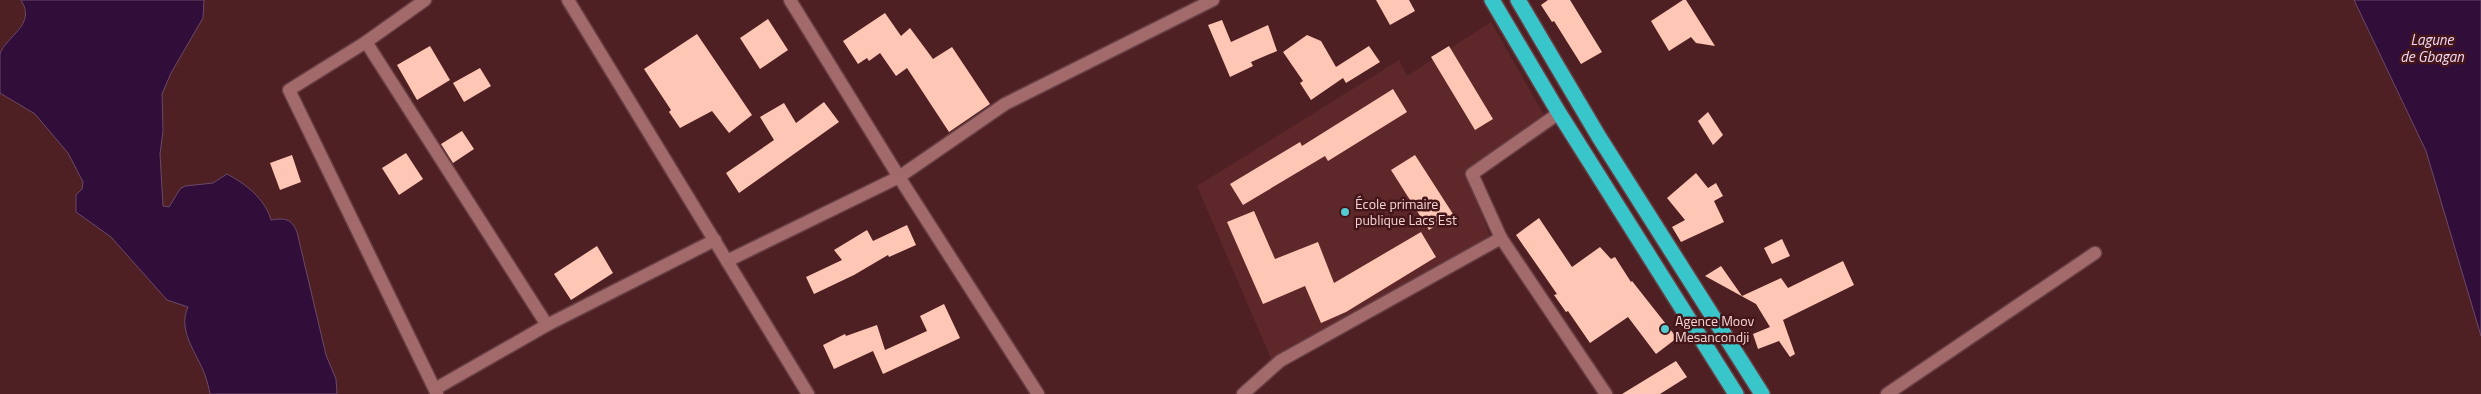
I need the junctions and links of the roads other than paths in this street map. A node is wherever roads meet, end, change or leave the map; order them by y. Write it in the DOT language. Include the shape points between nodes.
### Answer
graph roads {
  1 [pos="425,0"];
  2 [pos="568,0"];
  3 [pos="790,0"];
  4 [pos="1213,0"];
  5 [pos="1492,0"];
  6 [pos="1518,0"];
  7 [pos="366,42"];
  8 [pos="1559,113"];
  9 [pos="899,177"];
  10 [pos="1501,238"];
  11 [pos="714,240"];
  12 [pos="2095,253"];
  13 [pos="726,262"];
  14 [pos="547,325"];
  15 [pos="436,392"];
  16 [pos="807,394"];
  17 [pos="1038,394"];
  18 [pos="1243,394"];
  19 [pos="1606,394"];
  20 [pos="1736,394"];
  21 [pos="1762,394"];
  22 [pos="1887,394"];
  1 -- 7 [label="street"];
  2 -- 11 [label="street"];
  3 -- 9 [label="street"];
  4 -- 9 [label="street" via="1005,104"];
  5 -- 8 [label="highway"];
  6 -- 21 [label="highway" via="1599,137"];
  7 -- 14 [label="street"];
  7 -- 15 [label="street" via="289,90"];
  8 -- 10 [label="street" via="1472,174"];
  8 -- 20 [label="highway"];
  9 -- 13 [label="street"];
  9 -- 17 [label="street"];
  10 -- 18 [label="street" via="1280,361"];
  10 -- 19 [label="street"];
  11 -- 13 [label="street"];
  11 -- 14 [label="street"];
  12 -- 22 [label="street"];
  13 -- 16 [label="street"];
  14 -- 15 [label="street"];
}
